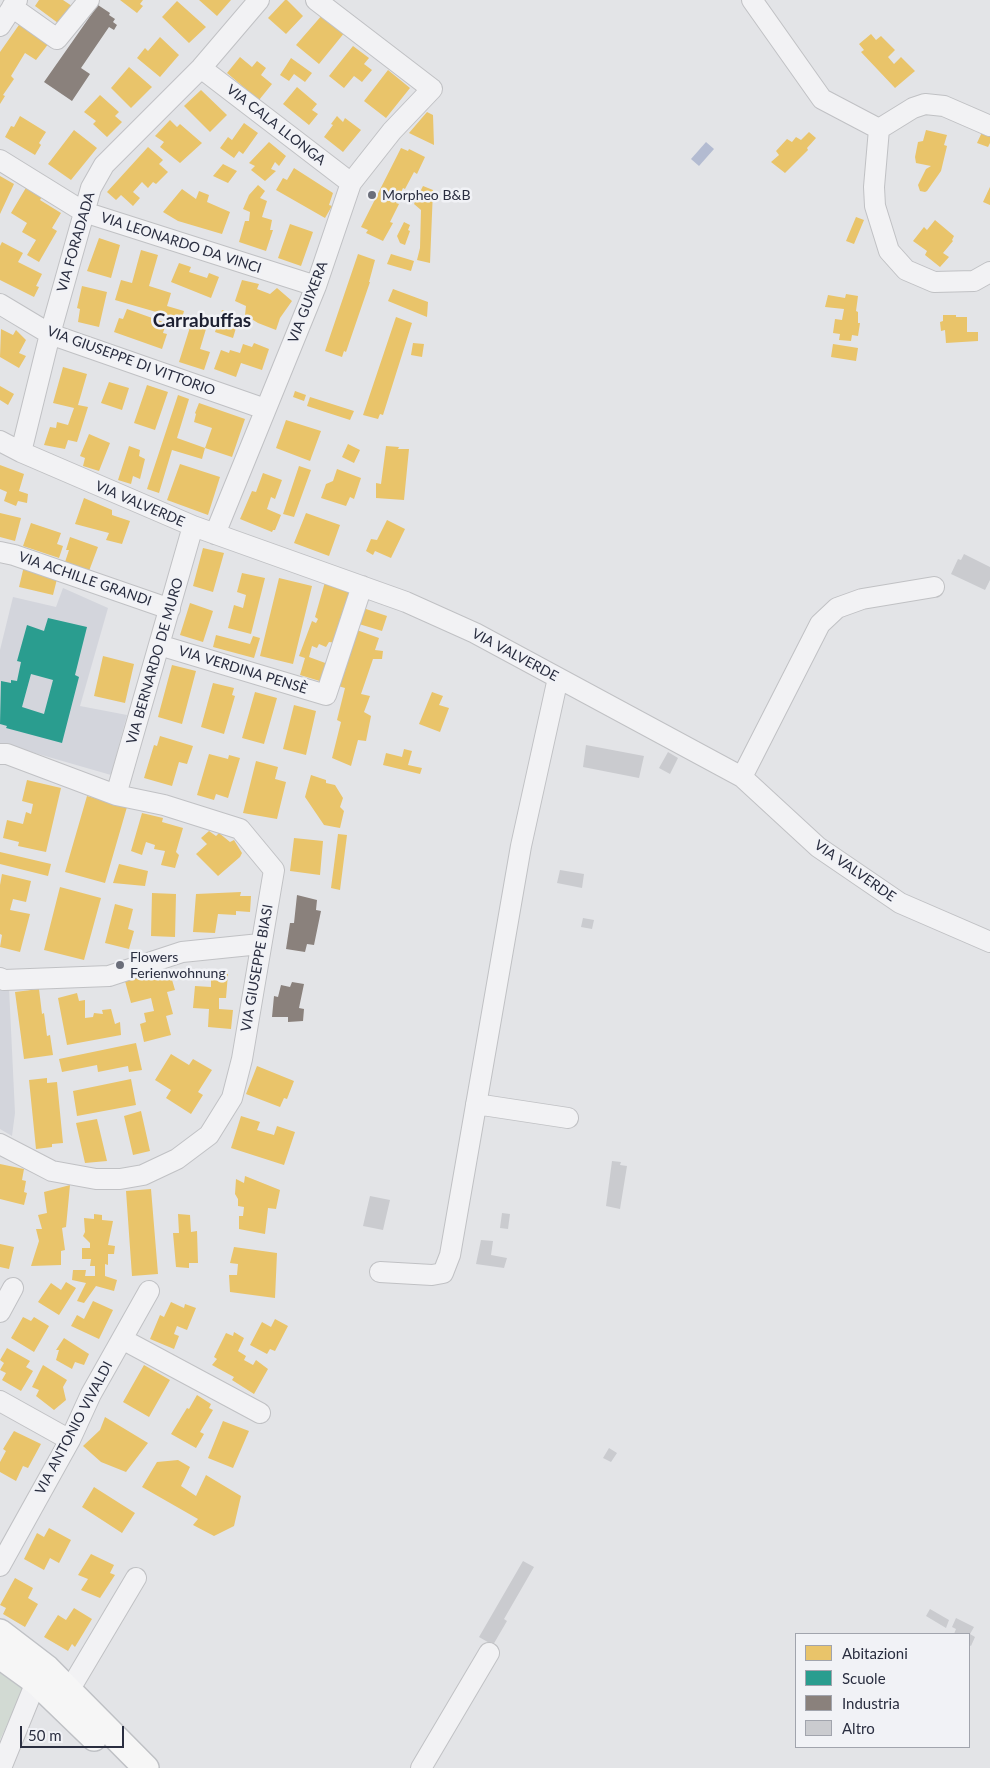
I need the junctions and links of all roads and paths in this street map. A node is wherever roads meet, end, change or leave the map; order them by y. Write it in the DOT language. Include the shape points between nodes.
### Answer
graph roads {
  1 [pos="89,0"];
  2 [pos="259,0"];
  3 [pos="316,0"];
  4 [pos="752,0"];
  5 [pos="15,3"];
  6 [pos="0,26"];
  7 [pos="201,68"];
  8 [pos="990,126"];
  9 [pos="879,129"];
  10 [pos="0,160"];
  11 [pos="351,183"];
  12 [pos="84,212"];
  13 [pos="990,272"];
  14 [pos="316,286"];
  15 [pos="0,304"];
  16 [pos="50,334"];
  17 [pos="266,409"];
  18 [pos="0,441"];
  19 [pos="20,452"];
  20 [pos="193,526"];
  21 [pos="216,534"];
  22 [pos="0,552"];
  23 [pos="362,586"];
  24 [pos="934,587"];
  25 [pos="170,609"];
  26 [pos="159,645"];
  27 [pos="558,678"];
  28 [pos="0,754"];
  29 [pos="742,777"];
  30 [pos="116,795"];
  31 [pos="990,942"];
  32 [pos="260,944"];
  33 [pos="0,978"];
  34 [pos="476,1104"];
  35 [pos="568,1118"];
  36 [pos="0,1144"];
  37 [pos="380,1272"];
  38 [pos="13,1288"];
  39 [pos="149,1291"];
  40 [pos="0,1312"];
  41 [pos="122,1339"];
  42 [pos="0,1401"];
  43 [pos="260,1413"];
  44 [pos="70,1440"];
  45 [pos="0,1566"];
  46 [pos="136,1578"];
  47 [pos="0,1632"];
  48 [pos="489,1653"];
  49 [pos="0,1656"];
  50 [pos="42,1675"];
  51 [pos="70,1690"];
  52 [pos="1,1768"];
  53 [pos="125,1768"];
  54 [pos="146,1768"];
  55 [pos="421,1768"];
  1 -- 5 [label="street" via="57,39"];
  2 -- 7 [label="street, VIA FORADADA"];
  3 -- 11 [label="street, VIA GUIXERA" via="432,89 392,131"];
  4 -- 9 [label="street" via="822,99"];
  5 -- 6 [label="street"];
  7 -- 11 [label="street, VIA CALA LLONGA"];
  7 -- 12 [label="street, VIA FORADADA" via="104,165 91,188"];
  8 -- 9 [label="street" via="944,106 925,104"];
  9 -- 13 [label="street" via="875,206 889,251 906,270 934,282 974,281"];
  10 -- 12 [label="street, VIA LEONARDO DA VINCI"];
  11 -- 14 [label="street, VIA GUIXERA"];
  12 -- 14 [label="street, VIA LEONARDO DA VINCI"];
  12 -- 16 [label="street, VIA FORADADA"];
  14 -- 17 [label="street, VIA GUIXERA"];
  15 -- 16 [label="street, VIA GIUSEPPE DI VITTORIO"];
  16 -- 17 [label="street, VIA GIUSEPPE DI VITTORIO"];
  16 -- 19 [label="street, VIA FORADADA"];
  17 -- 21 [label="street, VIA GUIXERA"];
  18 -- 19 [label="street, VIA VALVERDE"];
  19 -- 20 [label="street, VIA VALVERDE"];
  20 -- 21 [label="street, VIA VALVERDE"];
  20 -- 25 [label="street, VIA BERNARDO DE MURO"];
  21 -- 23 [label="street, VIA VALVERDE"];
  22 -- 25 [label="street, VIA ACHILLE GRANDI"];
  23 -- 26 [label="street, VIA VERDINA PENSÈ" via="326,695"];
  23 -- 27 [label="street, VIA VALVERDE" via="475,633"];
  24 -- 29 [label="street" via="862,599 837,608 820,624"];
  25 -- 26 [label="street, VIA BERNARDO DE MURO"];
  26 -- 30 [label="street, VIA BERNARDO DE MURO"];
  27 -- 29 [label="street, VIA VALVERDE"];
  27 -- 34 [label="street" via="521,846"];
  28 -- 30 [label="street, VIA GIUSEPPE BIASI"];
  29 -- 31 [label="street, VIA VALVERDE" via="818,847 900,903"];
  30 -- 32 [label="street, VIA GIUSEPPE BIASI" via="164,805 240,829 274,870"];
  32 -- 33 [label="street" via="182,952 109,976"];
  32 -- 36 [label="street, VIA GIUSEPPE BIASI" via="242,1059 232,1098 209,1135 177,1159 143,1175 120,1179 96,1179 52,1171"];
  34 -- 35 [label="street"];
  34 -- 37 [label="street" via="450,1254 443,1272 432,1275"];
  38 -- 40 [label="street"];
  39 -- 41 [label="street, VIA ANTONIO VIVALDI"];
  41 -- 43 [label="street"];
  41 -- 44 [label="street, VIA ANTONIO VIVALDI"];
  42 -- 44 [label="street"];
  44 -- 45 [label="street, VIA ANTONIO VIVALDI"];
  46 -- 51 [label="street"];
  47 -- 50 [label="main road"];
  48 -- 55 [label="street"];
  49 -- 50 [label="main road"];
  50 -- 51 [label="main road"];
  50 -- 52 [label="street"];
  50 -- 53 [label="main road"];
  51 -- 54 [label="main road"];
}
